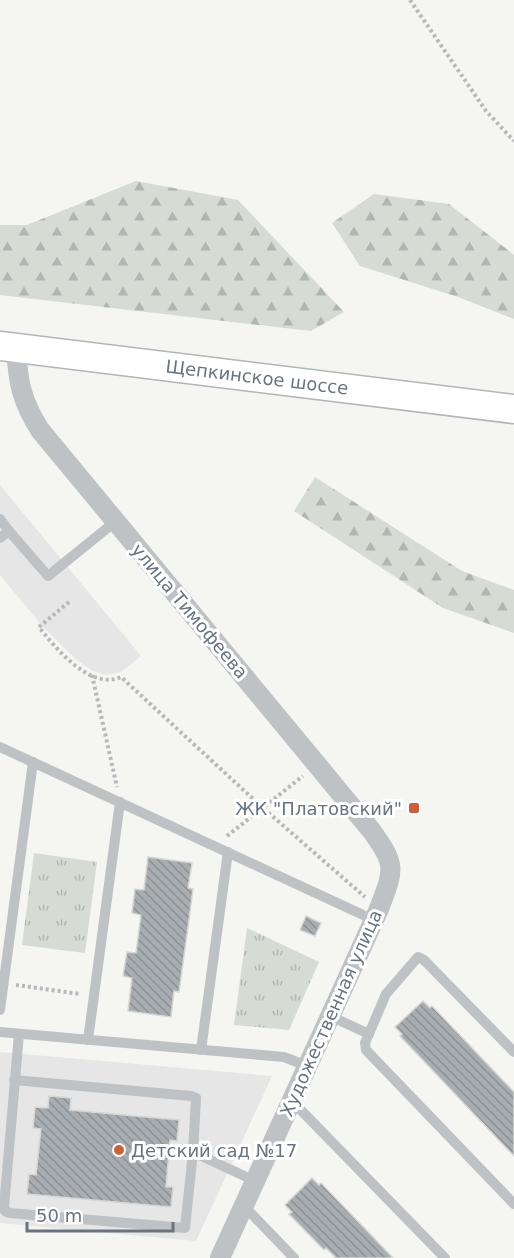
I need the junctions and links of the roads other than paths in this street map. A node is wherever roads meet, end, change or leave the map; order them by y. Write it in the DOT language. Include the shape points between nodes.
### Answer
graph roads {
  1 [pos="8,347"];
  2 [pos="514,409"];
  3 [pos="0,519"];
  4 [pos="116,521"];
  5 [pos="9,531"];
  6 [pos="0,538"];
  7 [pos="0,747"];
  8 [pos="33,762"];
  9 [pos="120,802"];
  10 [pos="228,852"];
  11 [pos="392,864"];
  12 [pos="376,914"];
  13 [pos="0,1010"];
  14 [pos="330,1016"];
  15 [pos="0,1032"];
  16 [pos="19,1034"];
  17 [pos="369,1034"];
  18 [pos="88,1040"];
  19 [pos="201,1050"];
  20 [pos="514,1052"];
  21 [pos="308,1066"];
  22 [pos="15,1080"];
  23 [pos="292,1101"];
  24 [pos="193,1152"];
  25 [pos="255,1181"];
  26 [pos="514,1204"];
  27 [pos="244,1206"];
  28 [pos="220,1258"];
  29 [pos="294,1258"];
  30 [pos="445,1258"];
  1 -- 2 [label="main road, Щепкинское шоссе"];
  1 -- 4 [label="street, улица Тимофеева" via="28,410 40,430"];
  3 -- 5 [label="lane"];
  4 -- 5 [label="lane" via="48,576"];
  4 -- 11 [label="street, улица Тимофеева" via="371,830"];
  5 -- 6 [label="lane"];
  7 -- 8 [label="lane"];
  8 -- 9 [label="lane"];
  8 -- 13 [label="lane"];
  9 -- 10 [label="lane"];
  9 -- 18 [label="lane"];
  10 -- 12 [label="lane"];
  10 -- 19 [label="lane"];
  11 -- 12 [label="street, Художественная улица" via="391,877"];
  12 -- 14 [label="street, Художественная улица"];
  14 -- 17 [label="lane"];
  14 -- 21 [label="street, Художественная улица"];
  15 -- 16 [label="lane"];
  16 -- 18 [label="lane"];
  16 -- 22 [label="lane"];
  17 -- 20 [label="lane" via="386,994 418,957"];
  17 -- 26 [label="lane" via="366,1050"];
  18 -- 19 [label="lane"];
  19 -- 21 [label="lane" via="284,1057"];
  21 -- 23 [label="street, Художественная улица"];
  22 -- 24 [label="lane" via="196,1098"];
  22 -- 24 [label="lane" via="5,1211 182,1229 187,1224"];
  23 -- 25 [label="street, Художественная улица"];
  23 -- 30 [label="lane"];
  24 -- 25 [label="lane"];
  25 -- 27 [label="street, Художественная улица"];
  27 -- 28 [label="street, Художественная улица"];
  27 -- 29 [label="lane"];
}
